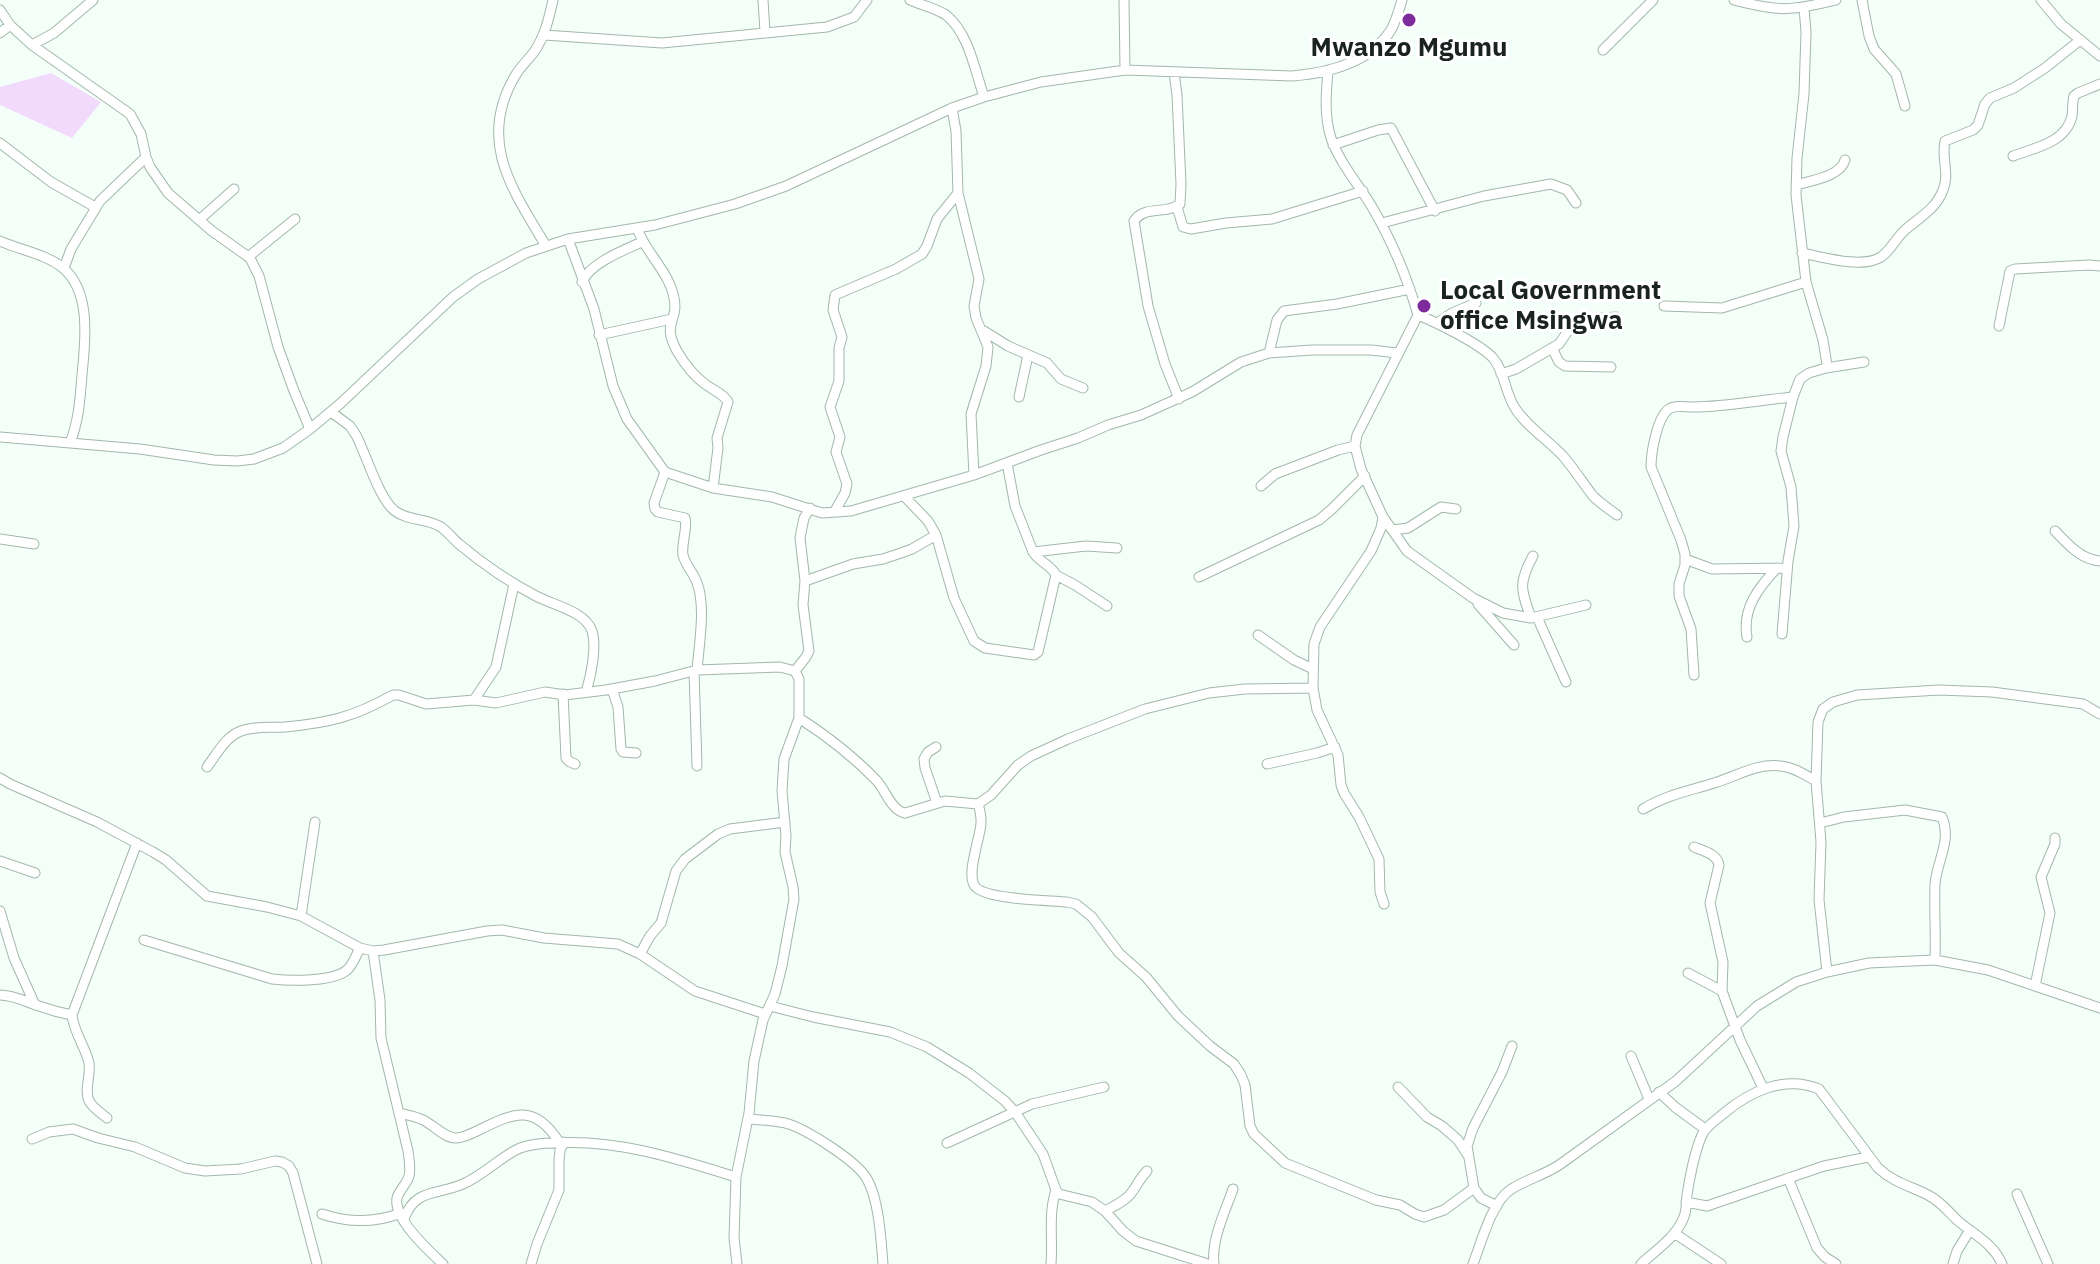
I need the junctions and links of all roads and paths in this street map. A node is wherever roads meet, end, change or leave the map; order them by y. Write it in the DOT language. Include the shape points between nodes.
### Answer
graph roads {
  1 [pos="93,0"];
  2 [pos="553,0"];
  3 [pos="763,0"];
  4 [pos="867,0"];
  5 [pos="910,0"];
  6 [pos="1124,0"];
  7 [pos="1402,0"];
  8 [pos="1653,0"];
  9 [pos="1734,0"];
  10 [pos="1836,0"];
  11 [pos="1862,0"];
  12 [pos="2041,0"];
  13 [pos="1804,8"];
  14 [pos="0,10"];
  15 [pos="10,25"];
  16 [pos="765,32"];
  17 [pos="0,33"];
  18 [pos="544,35"];
  19 [pos="2079,41"];
  20 [pos="32,45"];
  21 [pos="1603,50"];
  22 [pos="2100,56"];
  23 [pos="1125,70"];
  24 [pos="1328,71"];
  25 [pos="1174,72"];
  26 [pos="2100,84"];
  27 [pos="984,97"];
  28 [pos="1905,106"];
  29 [pos="952,108"];
  30 [pos="0,143"];
  31 [pos="1333,145"];
  32 [pos="2013,156"];
  33 [pos="146,157"];
  34 [pos="1845,160"];
  35 [pos="1796,185"];
  36 [pos="234,189"];
  37 [pos="1363,191"];
  38 [pos="958,193"];
  39 [pos="1576,203"];
  40 [pos="95,207"];
  41 [pos="1177,207"];
  42 [pos="1435,211"];
  43 [pos="295,219"];
  44 [pos="199,220"];
  45 [pos="1382,223"];
  46 [pos="637,228"];
  47 [pos="568,239"];
  48 [pos="0,241"];
  49 [pos="642,242"];
  50 [pos="546,246"];
  51 [pos="1802,253"];
  52 [pos="248,257"];
  53 [pos="2100,266"];
  54 [pos="64,268"];
  55 [pos="582,282"];
  56 [pos="1806,282"];
  57 [pos="1410,289"];
  58 [pos="1476,303"];
  59 [pos="1664,306"];
  60 [pos="1418,315"];
  61 [pos="1616,317"];
  62 [pos="672,319"];
  63 [pos="1437,323"];
  64 [pos="1999,326"];
  65 [pos="981,329"];
  66 [pos="599,335"];
  67 [pos="1552,348"];
  68 [pos="1269,353"];
  69 [pos="1397,353"];
  70 [pos="1028,355"];
  71 [pos="1864,362"];
  72 [pos="1611,367"];
  73 [pos="1826,368"];
  74 [pos="1501,374"];
  75 [pos="1083,388"];
  76 [pos="1019,397"];
  77 [pos="1793,397"];
  78 [pos="1179,399"];
  79 [pos="331,412"];
  80 [pos="310,429"];
  81 [pos="0,437"];
  82 [pos="70,443"];
  83 [pos="1355,446"];
  84 [pos="1007,463"];
  85 [pos="665,472"];
  86 [pos="974,475"];
  87 [pos="1365,476"];
  88 [pos="1261,486"];
  89 [pos="713,488"];
  90 [pos="904,496"];
  91 [pos="810,508"];
  92 [pos="1456,509"];
  93 [pos="835,511"];
  94 [pos="1617,515"];
  95 [pos="1383,517"];
  96 [pos="1393,530"];
  97 [pos="2055,531"];
  98 [pos="936,535"];
  99 [pos="0,539"];
  100 [pos="34,544"];
  101 [pos="1117,548"];
  102 [pos="1033,552"];
  103 [pos="1533,556"];
  104 [pos="1685,559"];
  105 [pos="2100,561"];
  106 [pos="1782,568"];
  107 [pos="1056,575"];
  108 [pos="1199,577"];
  109 [pos="805,581"];
  110 [pos="514,584"];
  111 [pos="1473,598"];
  112 [pos="1586,605"];
  113 [pos="1107,606"];
  114 [pos="1534,618"];
  115 [pos="1782,634"];
  116 [pos="1258,635"];
  117 [pos="1747,637"];
  118 [pos="1514,645"];
  119 [pos="1313,669"];
  120 [pos="696,671"];
  121 [pos="795,671"];
  122 [pos="1694,675"];
  123 [pos="1566,682"];
  124 [pos="1313,688"];
  125 [pos="612,689"];
  126 [pos="586,692"];
  127 [pos="563,694"];
  128 [pos="474,700"];
  129 [pos="2100,714"];
  130 [pos="799,718"];
  131 [pos="936,747"];
  132 [pos="1335,747"];
  133 [pos="636,753"];
  134 [pos="575,764"];
  135 [pos="1267,764"];
  136 [pos="697,766"];
  137 [pos="207,767"];
  138 [pos="0,778"];
  139 [pos="1816,781"];
  140 [pos="937,803"];
  141 [pos="978,804"];
  142 [pos="1643,809"];
  143 [pos="315,822"];
  144 [pos="785,822"];
  145 [pos="1820,823"];
  146 [pos="2055,838"];
  147 [pos="137,843"];
  148 [pos="1694,847"];
  149 [pos="0,861"];
  150 [pos="35,873"];
  151 [pos="1384,904"];
  152 [pos="0,911"];
  153 [pos="301,916"];
  154 [pos="144,940"];
  155 [pos="360,948"];
  156 [pos="373,951"];
  157 [pos="640,954"];
  158 [pos="1935,960"];
  159 [pos="1827,972"];
  160 [pos="1688,973"];
  161 [pos="2035,986"];
  162 [pos="1722,991"];
  163 [pos="0,995"];
  164 [pos="35,1005"];
  165 [pos="2100,1008"];
  166 [pos="768,1010"];
  167 [pos="72,1015"];
  168 [pos="1735,1027"];
  169 [pos="1512,1046"];
  170 [pos="1631,1056"];
  171 [pos="1104,1087"];
  172 [pos="1398,1087"];
  173 [pos="1763,1088"];
  174 [pos="1659,1092"];
  175 [pos="1649,1099"];
  176 [pos="1015,1112"];
  177 [pos="399,1113"];
  178 [pos="107,1118"];
  179 [pos="748,1119"];
  180 [pos="1705,1129"];
  181 [pos="32,1139"];
  182 [pos="562,1142"];
  183 [pos="947,1143"];
  184 [pos="1467,1154"];
  185 [pos="1868,1157"];
  186 [pos="1147,1171"];
  187 [pos="736,1177"];
  188 [pos="1788,1178"];
  189 [pos="1474,1188"];
  190 [pos="1233,1189"];
  191 [pos="1056,1190"];
  192 [pos="2017,1194"];
  193 [pos="1686,1202"];
  194 [pos="1497,1206"];
  195 [pos="1105,1211"];
  196 [pos="322,1214"];
  197 [pos="403,1216"];
  198 [pos="1970,1230"];
  199 [pos="1674,1233"];
  200 [pos="317,1264"];
  201 [pos="443,1264"];
  202 [pos="531,1264"];
  203 [pos="737,1264"];
  204 [pos="883,1264"];
  205 [pos="1051,1264"];
  206 [pos="1211,1264"];
  207 [pos="1473,1264"];
  208 [pos="1641,1264"];
  209 [pos="1721,1264"];
  210 [pos="1836,1264"];
  211 [pos="1953,1264"];
  212 [pos="2002,1264"];
  213 [pos="2048,1264"];
  1 -- 20 [label="street"];
  2 -- 18 [label="street"];
  3 -- 16 [label="street"];
  4 -- 16 [label="street" via="854,17 833,26"];
  5 -- 27 [label="street" via="954,23"];
  6 -- 23 [label="street"];
  7 -- 24 [label="street" via="1391,30 1378,44 1356,61"];
  8 -- 21 [label="street"];
  9 -- 13 [label="street" via="1763,8"];
  10 -- 13 [label="street"];
  11 -- 28 [label="street" via="1874,49 1896,74"];
  12 -- 19 [label="street"];
  13 -- 35 [label="street"];
  14 -- 15 [label="street"];
  15 -- 17 [label="street"];
  15 -- 20 [label="street"];
  16 -- 18 [label="street" via="662,43"];
  18 -- 50 [label="street" via="508,90 498,135 513,189"];
  19 -- 22 [label="street"];
  19 -- 51 [label="street" via="2014,88 1990,98 1973,130 1945,141 1946,177 1938,200 1879,258 1847,261"];
  20 -- 33 [label="street" via="130,114"];
  23 -- 25 [label="street"];
  23 -- 27 [label="street" via="1041,82"];
  24 -- 25 [label="street" via="1292,76"];
  24 -- 31 [label="street" via="1327,120"];
  25 -- 41 [label="street" via="1181,184"];
  26 -- 32 [label="street" via="2074,96 2068,126 2053,141"];
  27 -- 29 [label="street"];
  29 -- 38 [label="street"];
  29 -- 46 [label="street" via="786,186"];
  30 -- 40 [label="street"];
  31 -- 37 [label="street"];
  31 -- 42 [label="street" via="1391,128"];
  33 -- 40 [label="street"];
  33 -- 44 [label="street" via="168,193"];
  34 -- 35 [label="street" via="1836,172"];
  35 -- 51 [label="street"];
  36 -- 44 [label="street"];
  37 -- 41 [label="street" via="1272,219 1191,229 1183,227"];
  37 -- 45 [label="street"];
  38 -- 65 [label="street" via="979,279 974,306"];
  38 -- 93 [label="street" via="937,219 922,254 833,298 842,337 839,381 830,407 847,484"];
  39 -- 42 [label="street" via="1567,190 1551,184"];
  40 -- 54 [label="street"];
  41 -- 78 [label="street" via="1142,212 1134,221 1148,306"];
  42 -- 45 [label="street"];
  43 -- 52 [label="street"];
  44 -- 52 [label="street"];
  45 -- 57 [label="street"];
  46 -- 47 [label="street"];
  46 -- 49 [label="street"];
  47 -- 50 [label="street"];
  47 -- 55 [label="street"];
  48 -- 54 [label="street"];
  49 -- 55 [label="street" via="595,267"];
  49 -- 62 [label="street" via="671,288"];
  50 -- 79 [label="street" via="501,265 453,297"];
  51 -- 56 [label="street"];
  52 -- 80 [label="street"];
  53 -- 64 [label="street" via="2010,271"];
  54 -- 82 [label="street" via="81,298 86,330 81,404"];
  55 -- 66 [label="street"];
  56 -- 59 [label="street" via="1722,308"];
  56 -- 73 [label="street"];
  57 -- 60 [label="street"];
  57 -- 68 [label="street" via="1284,311"];
  58 -- 63 [label="street"];
  60 -- 63 [label="street"];
  60 -- 69 [label="street"];
  61 -- 67 [label="street" via="1572,325"];
  62 -- 66 [label="street"];
  62 -- 89 [label="street" via="669,334 679,355 698,379 728,402 717,438"];
  63 -- 74 [label="street" via="1492,356"];
  65 -- 70 [label="street"];
  65 -- 86 [label="street" via="988,355 971,414"];
  66 -- 85 [label="street" via="627,419"];
  67 -- 72 [label="street" via="1565,366"];
  67 -- 74 [label="street"];
  68 -- 69 [label="street"];
  68 -- 78 [label="street" via="1241,362"];
  69 -- 83 [label="street"];
  70 -- 75 [label="street"];
  70 -- 76 [label="street"];
  71 -- 73 [label="street"];
  73 -- 77 [label="street" via="1800,379"];
  74 -- 94 [label="street" via="1522,417"];
  77 -- 104 [label="street" via="1672,407 1665,412 1651,467"];
  77 -- 106 [label="street" via="1781,451 1794,526"];
  78 -- 84 [label="street"];
  79 -- 80 [label="street"];
  79 -- 110 [label="street" via="356,435 396,512 441,527"];
  80 -- 82 [label="street" via="270,454 237,461"];
  81 -- 82 [label="street"];
  83 -- 87 [label="street"];
  83 -- 88 [label="street" via="1275,474"];
  84 -- 86 [label="street"];
  84 -- 102 [label="street" via="1015,506"];
  85 -- 89 [label="street"];
  85 -- 120 [label="street" via="655,509 685,518 684,559 701,598"];
  86 -- 90 [label="street"];
  87 -- 95 [label="street"];
  87 -- 108 [label="street" via="1319,520"];
  89 -- 91 [label="street"];
  90 -- 93 [label="street"];
  90 -- 98 [label="street"];
  91 -- 93 [label="street"];
  91 -- 109 [label="street" via="801,528"];
  92 -- 96 [label="street" via="1441,507 1408,528"];
  95 -- 96 [label="street"];
  95 -- 119 [label="street" via="1371,551 1320,627"];
  96 -- 111 [label="street" via="1407,551"];
  97 -- 105 [label="street" via="2079,555"];
  98 -- 107 [label="street" via="964,621 974,641 985,648 1037,654"];
  98 -- 109 [label="street" via="898,554"];
  99 -- 100 [label="street"];
  101 -- 102 [label="street"];
  102 -- 107 [label="street"];
  103 -- 114 [label="street" via="1521,588"];
  104 -- 106 [label="street" via="1712,569"];
  104 -- 122 [label="street" via="1679,596 1691,629"];
  106 -- 115 [label="street"];
  106 -- 117 [label="street" via="1762,584 1748,610"];
  107 -- 113 [label="street"];
  109 -- 121 [label="street" via="809,651"];
  110 -- 126 [label="street" via="575,614 591,629"];
  110 -- 128 [label="street" via="496,667"];
  111 -- 114 [label="street" via="1503,613"];
  111 -- 118 [label="street"];
  112 -- 114 [label="street"];
  114 -- 123 [label="street"];
  116 -- 119 [label="street"];
  119 -- 124 [label="street"];
  120 -- 121 [label="street"];
  120 -- 125 [label="street"];
  120 -- 136 [label="street"];
  121 -- 130 [label="street"];
  124 -- 132 [label="street"];
  124 -- 141 [label="street" via="1209,693 1145,709 1031,756"];
  125 -- 126 [label="street"];
  125 -- 133 [label="street" via="621,749"];
  126 -- 127 [label="street"];
  127 -- 128 [label="street" via="545,692 496,703"];
  127 -- 134 [label="street" via="566,758"];
  128 -- 137 [label="street" via="426,704 393,695 338,720 243,730 226,741"];
  129 -- 139 [label="street" via="2083,704 1992,692 1857,695 1823,709"];
  130 -- 140 [label="street" via="848,754 900,812"];
  130 -- 144 [label="street" via="784,759"];
  131 -- 140 [label="street" via="924,759"];
  132 -- 135 [label="street"];
  132 -- 151 [label="street" via="1344,793 1379,859"];
  138 -- 147 [label="street"];
  139 -- 142 [label="street" via="1789,767 1763,766 1661,798"];
  139 -- 145 [label="street"];
  140 -- 141 [label="street"];
  141 -- 189 [label="street" via="982,825 972,874 976,888 995,896 1067,902 1085,911 1178,1016 1234,1064 1245,1085 1254,1134 1285,1163 1424,1217"];
  143 -- 153 [label="street"];
  144 -- 157 [label="street" via="730,829 685,859 676,871 661,923"];
  144 -- 166 [label="street" via="794,899"];
  145 -- 158 [label="street" via="1905,810 1942,817 1946,831 1935,880"];
  145 -- 159 [label="street" via="1819,900"];
  146 -- 161 [label="street" via="2041,877 2050,913"];
  147 -- 153 [label="street" via="207,896"];
  147 -- 167 [label="street"];
  148 -- 162 [label="street" via="1715,856 1719,865 1710,903 1723,962"];
  149 -- 150 [label="street"];
  152 -- 164 [label="street"];
  153 -- 155 [label="street"];
  154 -- 155 [label="street" via="286,981 345,972"];
  155 -- 156 [label="street"];
  156 -- 157 [label="street" via="502,930 618,944"];
  156 -- 177 [label="street" via="381,1038"];
  157 -- 166 [label="street" via="695,991"];
  158 -- 159 [label="street" via="1869,963"];
  158 -- 161 [label="street"];
  159 -- 168 [label="street" via="1782,990"];
  160 -- 162 [label="street"];
  161 -- 165 [label="street"];
  162 -- 168 [label="street"];
  163 -- 164 [label="street"];
  164 -- 167 [label="street"];
  166 -- 176 [label="street" via="907,1038 969,1073"];
  166 -- 179 [label="street" via="754,1061"];
  167 -- 178 [label="street" via="88,1058 90,1103"];
  168 -- 173 [label="street"];
  168 -- 174 [label="street"];
  169 -- 184 [label="street" via="1473,1128"];
  170 -- 175 [label="street"];
  171 -- 176 [label="street"];
  172 -- 184 [label="street"];
  173 -- 180 [label="street"];
  173 -- 185 [label="street" via="1819,1089"];
  174 -- 175 [label="street"];
  174 -- 180 [label="street"];
  175 -- 194 [label="street" via="1554,1169 1510,1190"];
  176 -- 183 [label="street"];
  176 -- 191 [label="street" via="1043,1154"];
  177 -- 182 [label="street" via="425,1120 455,1138 527,1114 541,1120"];
  177 -- 197 [label="street" via="410,1169 397,1197"];
  179 -- 187 [label="street"];
  179 -- 204 [label="street" via="787,1123 862,1172 873,1197"];
  180 -- 193 [label="street"];
  181 -- 200 [label="street" via="73,1129 205,1171 282,1162 293,1173"];
  182 -- 187 [label="street" via="663,1155"];
  182 -- 197 [label="street" via="522,1148 462,1185 425,1194"];
  182 -- 202 [label="street" via="559,1190"];
  184 -- 189 [label="street"];
  185 -- 188 [label="street"];
  185 -- 198 [label="street" via="1886,1176 1938,1201"];
  186 -- 195 [label="street" via="1126,1199"];
  187 -- 203 [label="street"];
  188 -- 193 [label="street" via="1707,1206"];
  188 -- 210 [label="street" via="1817,1248"];
  189 -- 194 [label="street"];
  190 -- 206 [label="street"];
  191 -- 195 [label="street"];
  191 -- 205 [label="street"];
  192 -- 213 [label="street"];
  193 -- 199 [label="street"];
  194 -- 207 [label="street"];
  195 -- 206 [label="street" via="1136,1241"];
  196 -- 197 [label="street" via="362,1221"];
  197 -- 201 [label="street"];
  198 -- 211 [label="street"];
  198 -- 212 [label="street" via="1990,1244"];
  199 -- 208 [label="street"];
  199 -- 209 [label="street"];
}
